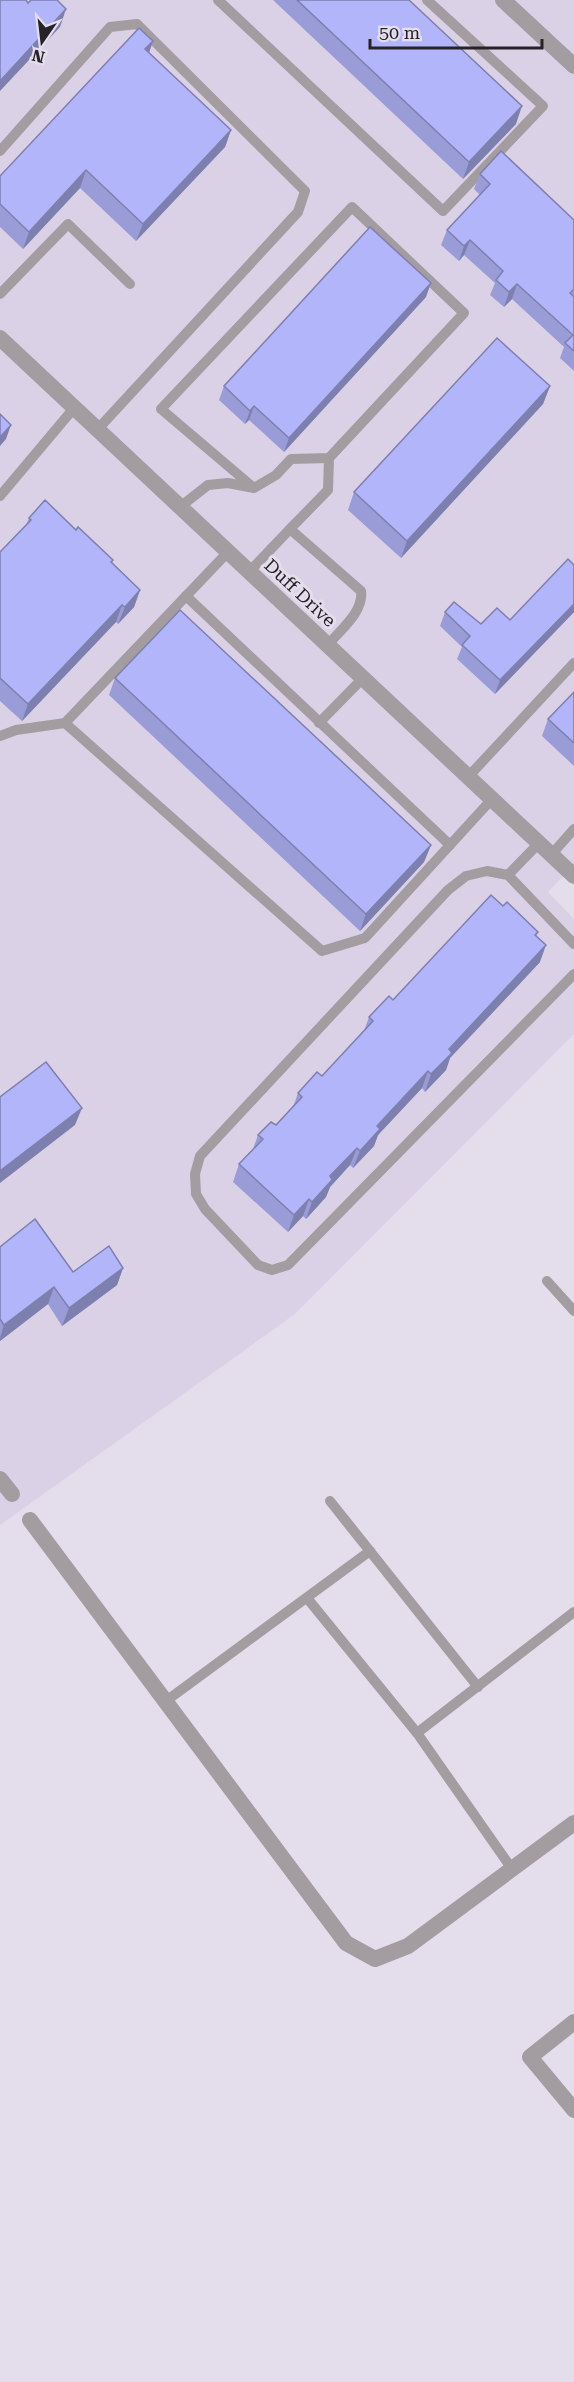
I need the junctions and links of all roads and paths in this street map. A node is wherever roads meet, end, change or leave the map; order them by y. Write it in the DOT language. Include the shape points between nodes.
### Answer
graph roads {
  1 [pos="218,0"];
  2 [pos="427,0"];
  3 [pos="503,0"];
  4 [pos="574,66"];
  5 [pos="0,151"];
  6 [pos="130,284"];
  7 [pos="0,294"];
  8 [pos="0,338"];
  9 [pos="74,408"];
  10 [pos="98,430"];
  11 [pos="329,458"];
  12 [pos="254,488"];
  13 [pos="0,496"];
  14 [pos="180,507"];
  15 [pos="290,529"];
  16 [pos="228,552"];
  17 [pos="249,572"];
  18 [pos="186,596"];
  19 [pos="328,645"];
  20 [pos="574,663"];
  21 [pos="363,678"];
  22 [pos="65,723"];
  23 [pos="319,723"];
  24 [pos="0,736"];
  25 [pos="468,777"];
  26 [pos="492,799"];
  27 [pos="574,829"];
  28 [pos="538,843"];
  29 [pos="450,845"];
  30 [pos="551,855"];
  31 [pos="508,875"];
  32 [pos="574,876"];
  33 [pos="574,944"];
  34 [pos="574,974"];
  35 [pos="546,1281"];
  36 [pos="574,1311"];
  37 [pos="0,1479"];
  38 [pos="12,1494"];
  39 [pos="330,1501"];
  40 [pos="30,1520"];
  41 [pos="370,1551"];
  42 [pos="307,1598"];
  43 [pos="574,1612"];
  44 [pos="478,1687"];
  45 [pos="166,1701"];
  46 [pos="417,1733"];
  47 [pos="574,1823"];
  48 [pos="512,1869"];
  49 [pos="574,2022"];
  50 [pos="574,2110"];
  1 -- 2 [label="lane" via="443,211 543,106"];
  3 -- 4 [label="street"];
  5 -- 10 [label="lane" via="110,27 137,24 305,191 298,212"];
  6 -- 7 [label="lane" via="68,224"];
  8 -- 9 [label="street, Duff Drive"];
  9 -- 10 [label="street, Duff Drive"];
  9 -- 13 [label="lane"];
  10 -- 14 [label="street, Duff Drive"];
  11 -- 12 [label="lane" via="291,459 276,475"];
  11 -- 12 [label="lane" via="464,313 351,207 161,409"];
  11 -- 15 [label="lane" via="328,490"];
  12 -- 14 [label="lane" via="208,484"];
  14 -- 16 [label="street, Duff Drive"];
  15 -- 17 [label="lane"];
  15 -- 19 [label="lane" via="361,591 357,611"];
  16 -- 17 [label="street, Duff Drive"];
  16 -- 18 [label="lane"];
  17 -- 19 [label="street, Duff Drive"];
  18 -- 22 [label="lane"];
  18 -- 23 [label="lane"];
  19 -- 21 [label="street, Duff Drive"];
  20 -- 25 [label="lane"];
  21 -- 23 [label="lane"];
  21 -- 25 [label="street, Duff Drive"];
  22 -- 24 [label="lane"];
  22 -- 29 [label="lane" via="322,951 365,938"];
  23 -- 29 [label="lane"];
  25 -- 26 [label="street, Duff Drive"];
  26 -- 28 [label="street, Duff Drive"];
  26 -- 29 [label="lane"];
  27 -- 30 [label="lane"];
  28 -- 30 [label="street, Duff Drive"];
  28 -- 31 [label="lane"];
  30 -- 32 [label="street, Duff Drive"];
  31 -- 33 [label="lane"];
  31 -- 34 [label="lane" via="487,872 466,876 448,890 200,1156 195,1174 196,1194 205,1209 258,1264 272,1270 288,1265"];
  35 -- 36 [label="lane"];
  37 -- 38 [label="street"];
  39 -- 41 [label="lane"];
  40 -- 45 [label="street"];
  41 -- 42 [label="lane"];
  41 -- 44 [label="lane"];
  42 -- 45 [label="lane"];
  42 -- 46 [label="lane"];
  43 -- 44 [label="lane"];
  44 -- 46 [label="lane"];
  45 -- 48 [label="street" via="346,1942 375,1959 408,1946"];
  46 -- 48 [label="lane"];
  47 -- 48 [label="street"];
  49 -- 50 [label="street" via="530,2057"];
}
